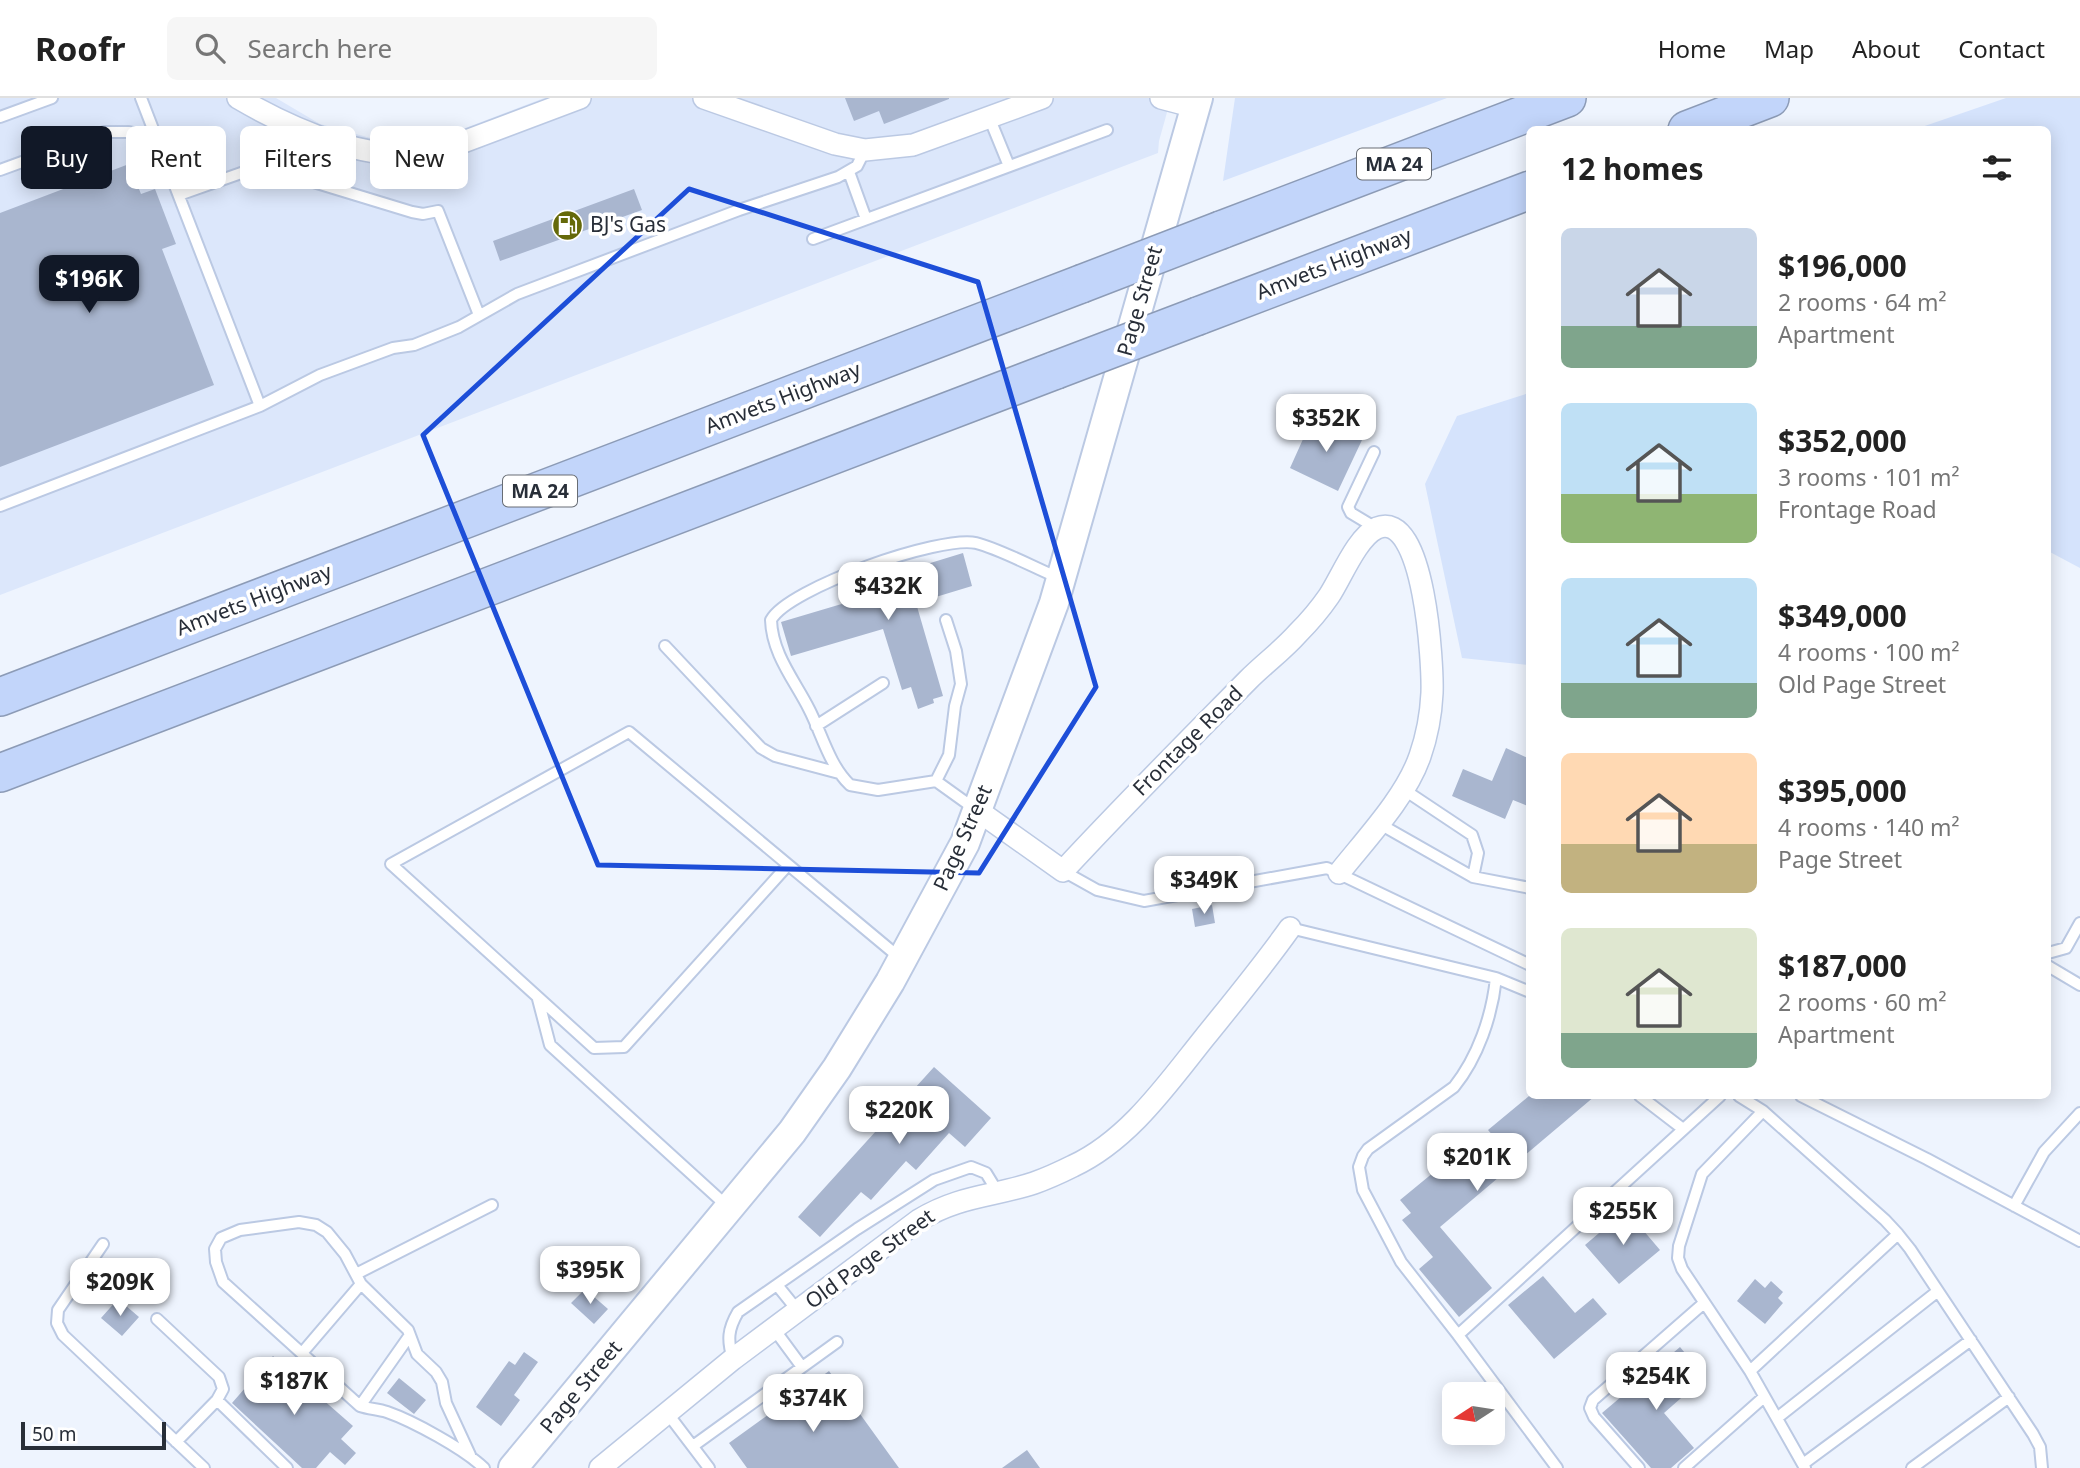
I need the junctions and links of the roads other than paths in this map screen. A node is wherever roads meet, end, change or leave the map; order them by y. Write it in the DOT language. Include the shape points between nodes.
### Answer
graph roads {
  1 [pos="52,98"];
  2 [pos="141,98"];
  3 [pos="238,98"];
  4 [pos="580,98"];
  5 [pos="704,98"];
  6 [pos="1042,98"];
  7 [pos="1161,98"];
  8 [pos="1567,98"];
  9 [pos="1770,98"];
  10 [pos="1196,103"];
  11 [pos="0,117"];
  12 [pos="989,117"];
  13 [pos="153,126"];
  14 [pos="1698,126"];
  15 [pos="1107,130"];
  16 [pos="126,132"];
  17 [pos="865,150"];
  18 [pos="1009,166"];
  19 [pos="0,170"];
  20 [pos="849,172"];
  21 [pos="177,189"];
  22 [pos="1526,192"];
  23 [pos="179,195"];
  24 [pos="866,219"];
  25 [pos="814,239"];
  26 [pos="479,315"];
  27 [pos="260,406"];
  28 [pos="1374,452"];
  29 [pos="0,506"];
  30 [pos="1376,528"];
  31 [pos="1062,579"];
  32 [pos="947,620"];
  33 [pos="665,646"];
  34 [pos="883,683"];
  35 [pos="0,697"];
  36 [pos="816,726"];
  37 [pos="0,773"];
  38 [pos="839,773"];
  39 [pos="936,781"];
  40 [pos="1403,789"];
  41 [pos="977,810"];
  42 [pos="1378,823"];
  43 [pos="788,865"];
  44 [pos="1063,870"];
  45 [pos="1339,873"];
  46 [pos="1473,877"];
  47 [pos="1526,887"];
  48 [pos="2080,923"];
  49 [pos="1290,928"];
  50 [pos="2051,952"];
  51 [pos="903,960"];
  52 [pos="1526,963"];
  53 [pos="2051,968"];
  54 [pos="1496,978"];
  55 [pos="2080,985"];
  56 [pos="1526,990"];
  57 [pos="538,997"];
  58 [pos="1644,1099"];
  59 [pos="1717,1099"];
  60 [pos="1744,1099"];
  61 [pos="1807,1099"];
  62 [pos="1763,1111"];
  63 [pos="2080,1113"];
  64 [pos="1683,1129"];
  65 [pos="997,1191"];
  66 [pos="492,1205"];
  67 [pos="2014,1206"];
  68 [pos="730,1209"];
  69 [pos="1898,1234"];
  70 [pos="2080,1241"];
  71 [pos="103,1244"];
  72 [pos="358,1279"];
  73 [pos="777,1285"];
  74 [pos="1938,1291"];
  75 [pos="1704,1303"];
  76 [pos="798,1311"];
  77 [pos="157,1319"];
  78 [pos="774,1329"];
  79 [pos="410,1335"];
  80 [pos="1458,1335"];
  81 [pos="1971,1340"];
  82 [pos="837,1342"];
  83 [pos="302,1353"];
  84 [pos="733,1359"];
  85 [pos="802,1367"];
  86 [pos="1750,1371"];
  87 [pos="1764,1397"];
  88 [pos="2009,1397"];
  89 [pos="217,1400"];
  90 [pos="360,1406"];
  91 [pos="668,1414"];
  92 [pos="1777,1418"];
  93 [pos="176,1442"];
  94 [pos="694,1447"];
  95 [pos="470,1455"];
  96 [pos="519,1466"];
  97 [pos="1804,1466"];
  98 [pos="204,1468"];
  99 [pos="287,1468"];
  100 [pos="484,1468"];
  101 [pos="600,1468"];
  102 [pos="709,1468"];
  103 [pos="1557,1468"];
  104 [pos="1639,1468"];
  105 [pos="1684,1468"];
  106 [pos="1912,1468"];
  107 [pos="2042,1468"];
  1 -- 11 [label="lane"];
  2 -- 13 [label="lane"];
  3 -- 4 [label="street" via="309,134 403,155 442,150"];
  5 -- 17 [label="street" via="835,144"];
  6 -- 12 [label="street"];
  7 -- 10 [label="street"];
  8 -- 35 [label="highway, Amvets Highway / MA 24, bridge"];
  9 -- 14 [label="highway"];
  10 -- 31 [label="main road, Page Street"];
  12 -- 17 [label="street" via="913,145"];
  12 -- 18 [label="lane"];
  15 -- 18 [label="lane"];
  16 -- 19 [label="lane" via="104,132"];
  17 -- 20 [label="lane"];
  18 -- 24 [label="lane"];
  20 -- 24 [label="lane"];
  20 -- 26 [label="lane" via="517,294"];
  21 -- 23 [label="lane"];
  22 -- 37 [label="highway, Amvets Highway, bridge"];
  23 -- 26 [label="lane" via="261,166 412,212 438,211"];
  23 -- 27 [label="lane"];
  24 -- 25 [label="lane"];
  26 -- 27 [label="lane" via="414,345 395,347 320,376"];
  27 -- 29 [label="lane"];
  28 -- 30 [label="lane" via="1348,508"];
  30 -- 40 [label="street" via="1387,525 1399,531 1412,553 1432,655 1427,732"];
  30 -- 44 [label="street, Frontage Road" via="1361,542 1328,598 1298,634"];
  31 -- 36 [label="lane" via="976,543 952,542 824,582 771,621 787,674"];
  31 -- 41 [label="main road, Page Street"];
  32 -- 39 [label="lane" via="960,690 949,755"];
  33 -- 38 [label="lane" via="761,748"];
  34 -- 36 [label="lane"];
  36 -- 38 [label="lane"];
  38 -- 39 [label="lane" via="850,785 878,790"];
  39 -- 41 [label="lane"];
  40 -- 42 [label="street"];
  40 -- 46 [label="lane" via="1472,835 1478,853"];
  41 -- 44 [label="street"];
  41 -- 51 [label="main road, Page Street" via="960,854"];
  42 -- 45 [label="street"];
  42 -- 46 [label="lane"];
  43 -- 51 [label="lane"];
  43 -- 57 [label="lane" via="624,1047 594,1048"];
  43 -- 57 [label="lane" via="629,732 391,864"];
  44 -- 45 [label="lane" via="1097,890 1143,901 1327,868"];
  45 -- 52 [label="lane"];
  46 -- 47 [label="lane"];
  48 -- 50 [label="lane" via="2066,948"];
  49 -- 54 [label="lane"];
  49 -- 65 [label="street, Old Page Street" via="1156,1098 1112,1142 1034,1183"];
  51 -- 68 [label="main road, Page Street" via="837,1068"];
  53 -- 55 [label="lane"];
  54 -- 56 [label="lane"];
  54 -- 80 [label="lane" via="1494,999 1472,1063 1454,1087 1368,1149 1359,1167 1363,1190 1394,1251"];
  57 -- 68 [label="lane" via="550,1045"];
  58 -- 64 [label="lane"];
  59 -- 64 [label="lane"];
  60 -- 62 [label="lane"];
  61 -- 67 [label="lane"];
  62 -- 69 [label="lane"];
  62 -- 75 [label="lane" via="1702,1174 1679,1246 1682,1269"];
  63 -- 67 [label="lane" via="2044,1152"];
  64 -- 80 [label="lane"];
  65 -- 73 [label="lane" via="986,1173 971,1167 948,1173"];
  65 -- 76 [label="street, Old Page Street" via="958,1201 929,1215"];
  66 -- 72 [label="lane"];
  67 -- 70 [label="lane"];
  68 -- 96 [label="main road, Page Street"];
  69 -- 74 [label="lane"];
  69 -- 86 [label="lane"];
  71 -- 93 [label="lane" via="58,1310 57,1323 63,1335"];
  72 -- 79 [label="lane"];
  72 -- 83 [label="lane"];
  72 -- 83 [label="lane" via="337,1242 316,1225 262,1225 221,1238 215,1250 223,1282"];
  73 -- 76 [label="lane"];
  73 -- 84 [label="lane" via="738,1312 728,1343"];
  74 -- 81 [label="lane"];
  74 -- 92 [label="lane"];
  75 -- 86 [label="lane"];
  75 -- 104 [label="lane" via="1593,1400 1594,1417"];
  76 -- 78 [label="street, Old Page Street"];
  77 -- 89 [label="lane" via="219,1377 223,1389"];
  78 -- 84 [label="street, Old Page Street"];
  78 -- 85 [label="lane"];
  79 -- 90 [label="lane"];
  79 -- 95 [label="lane" via="417,1354 442,1382 446,1403"];
  80 -- 103 [label="lane"];
  81 -- 88 [label="lane"];
  81 -- 97 [label="lane"];
  82 -- 85 [label="lane"];
  83 -- 90 [label="lane"];
  84 -- 91 [label="street, Old Page Street"];
  85 -- 94 [label="lane"];
  86 -- 87 [label="lane"];
  87 -- 92 [label="lane"];
  87 -- 105 [label="lane"];
  88 -- 106 [label="lane"];
  88 -- 107 [label="lane" via="2034,1434"];
  89 -- 93 [label="lane"];
  89 -- 99 [label="lane"];
  90 -- 95 [label="lane" via="390,1413"];
  91 -- 94 [label="lane"];
  91 -- 101 [label="street, Old Page Street"];
  92 -- 97 [label="lane"];
  93 -- 98 [label="lane"];
  94 -- 102 [label="lane"];
  95 -- 100 [label="lane"];
}
